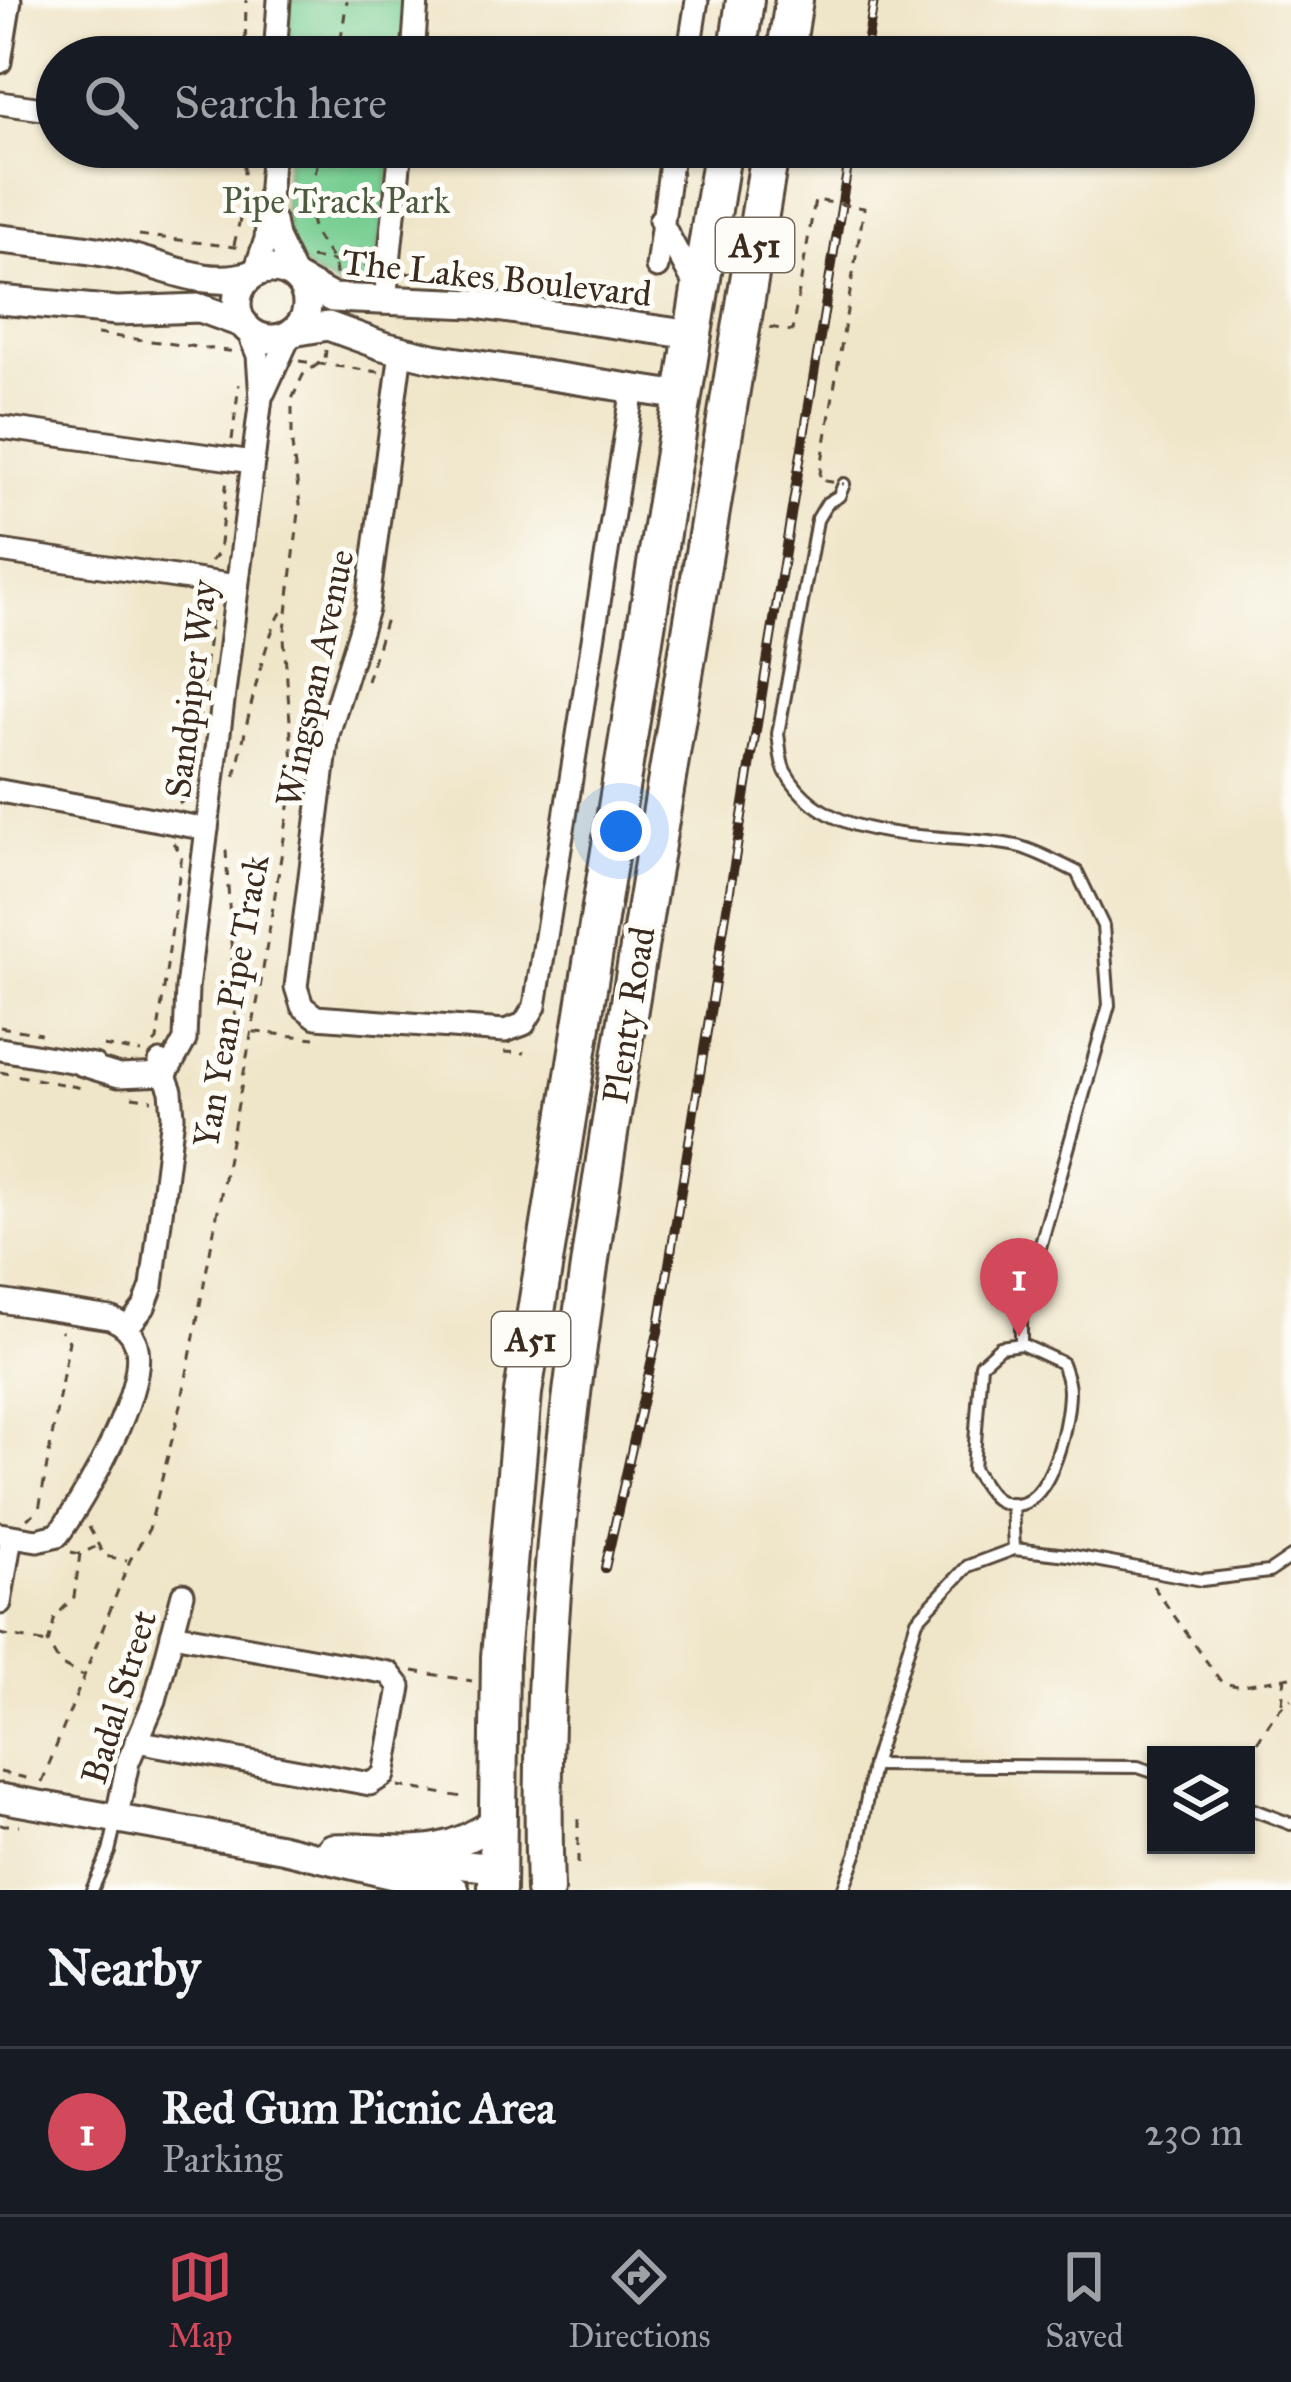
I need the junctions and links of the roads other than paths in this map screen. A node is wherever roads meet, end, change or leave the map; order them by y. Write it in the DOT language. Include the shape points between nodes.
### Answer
graph roads {
  1 [pos="10,0"];
  2 [pos="269,0"];
  3 [pos="279,0"];
  4 [pos="418,0"];
  5 [pos="698,0"];
  6 [pos="745,0"];
  7 [pos="794,0"];
  8 [pos="275,31"];
  9 [pos="275,36"];
  10 [pos="414,36"];
  11 [pos="692,36"];
  12 [pos="740,36"];
  13 [pos="788,36"];
  14 [pos="0,62"];
  15 [pos="0,103"];
  16 [pos="36,108"];
  17 [pos="273,168"];
  18 [pos="398,168"];
  19 [pos="669,168"];
  20 [pos="719,168"];
  21 [pos="769,168"];
  22 [pos="660,220"];
  23 [pos="0,239"];
  24 [pos="264,263"];
  25 [pos="657,267"];
  26 [pos="297,279"];
  27 [pos="698,292"];
  28 [pos="0,300"];
  29 [pos="385,301"];
  30 [pos="330,312"];
  31 [pos="292,332"];
  32 [pos="693,335"];
  33 [pos="754,336"];
  34 [pos="254,344"];
  35 [pos="399,363"];
  36 [pos="633,388"];
  37 [pos="682,396"];
  38 [pos="728,403"];
  39 [pos="0,428"];
  40 [pos="242,460"];
  41 [pos="844,484"];
  42 [pos="0,551"];
  43 [pos="236,586"];
  44 [pos="0,790"];
  45 [pos="216,835"];
  46 [pos="0,1049"];
  47 [pos="162,1068"];
  48 [pos="0,1301"];
  49 [pos="127,1328"];
  50 [pos="1021,1344"];
  51 [pos="1012,1504"];
  52 [pos="8,1529"];
  53 [pos="1014,1550"];
  54 [pos="1291,1557"];
  55 [pos="183,1594"];
  56 [pos="0,1603"];
  57 [pos="172,1634"];
  58 [pos="136,1741"];
  59 [pos="873,1765"];
  60 [pos="1147,1770"];
  61 [pos="0,1798"];
  62 [pos="482,1809"];
  63 [pos="1255,1810"];
  64 [pos="116,1821"];
  65 [pos="1291,1824"];
  66 [pos="292,1849"];
  67 [pos="497,1879"];
  68 [pos="92,1890"];
  69 [pos="454,1890"];
  70 [pos="543,1890"];
  71 [pos="843,1890"];
  1 -- 14 [label="street"];
  2 -- 8 [label="street"];
  3 -- 8 [label="street"];
  4 -- 10 [label="street"];
  5 -- 11 [label="street"];
  6 -- 12 [label="highway"];
  7 -- 13 [label="highway"];
  8 -- 9 [label="street"];
  15 -- 16 [label="street"];
  17 -- 24 [label="street"];
  18 -- 29 [label="street"];
  19 -- 22 [label="street"];
  20 -- 27 [label="highway, Plenty Road / A51"];
  21 -- 33 [label="highway, Plenty Road / A51"];
  22 -- 25 [label="street"];
  22 -- 27 [label="street"];
  23 -- 24 [label="street" via="107,252 210,281 236,281"];
  24 -- 26 [label="street"];
  24 -- 34 [label="street" via="237,303"];
  26 -- 30 [label="street, The Lakes Boulevard"];
  26 -- 31 [label="street" via="306,312"];
  27 -- 32 [label="highway, Plenty Road / A51"];
  28 -- 34 [label="street" via="117,311 200,308"];
  29 -- 30 [label="street, The Lakes Boulevard"];
  29 -- 32 [label="street, The Lakes Boulevard" via="476,304"];
  29 -- 35 [label="street" via="402,335"];
  30 -- 31 [label="street, The Lakes Boulevard"];
  30 -- 35 [label="street, The Lakes Boulevard"];
  31 -- 34 [label="street"];
  31 -- 34 [label="street"];
  32 -- 33 [label="highway"];
  32 -- 37 [label="highway, Plenty Road / A51"];
  33 -- 38 [label="highway, Plenty Road / A51"];
  34 -- 40 [label="street, Sandpiper Way" via="262,398"];
  35 -- 36 [label="street, The Lakes Boulevard"];
  35 -- 36 [label="street, Wingspan Avenue" via="368,609 328,734 296,986 316,1017 505,1031 524,1024 535,1006"];
  36 -- 37 [label="street, The Lakes Boulevard"];
  37 -- 38 [label="highway"];
  37 -- 62 [label="highway, Plenty Road / A51" via="523,1393"];
  38 -- 70 [label="highway, Plenty Road / A51" via="566,1430 547,1666"];
  39 -- 40 [label="street"];
  40 -- 43 [label="street, Sandpiper Way"];
  41 -- 50 [label="lane" via="818,520 778,734 783,767 808,800 842,821 1019,847 1077,872 1103,926 1109,1005 1022,1314"];
  42 -- 43 [label="street"];
  43 -- 45 [label="street, Sandpiper Way"];
  44 -- 45 [label="street"];
  45 -- 47 [label="street, Sandpiper Way" via="185,1040"];
  46 -- 47 [label="street" via="119,1076"];
  47 -- 49 [label="street" via="173,1116 152,1286"];
  48 -- 49 [label="street" via="110,1318"];
  49 -- 52 [label="street" via="137,1345 131,1389 73,1515 54,1538"];
  50 -- 51 [label="lane" via="1000,1347 981,1364 973,1469 994,1498"];
  50 -- 51 [label="lane" via="1062,1363 1069,1390 1056,1467 1036,1496"];
  51 -- 53 [label="lane"];
  52 -- 56 [label="street"];
  53 -- 54 [label="lane" via="1202,1580 1269,1572"];
  53 -- 59 [label="lane" via="968,1567 917,1620"];
  55 -- 57 [label="street, Badal Street"];
  57 -- 58 [label="street, Badal Street"];
  57 -- 58 [label="street" via="389,1673 400,1687 384,1775 370,1784"];
  58 -- 64 [label="street, Badal Street"];
  59 -- 60 [label="lane"];
  59 -- 71 [label="lane"];
  61 -- 64 [label="street" via="40,1794"];
  62 -- 66 [label="street" via="468,1840 440,1849"];
  62 -- 67 [label="highway, Plenty Road / A51"];
  63 -- 65 [label="lane"];
  64 -- 66 [label="street"];
  64 -- 68 [label="lane"];
  66 -- 67 [label="street"];
  66 -- 69 [label="street"];
  67 -- 70 [label="highway" via="523,1876"];
}
